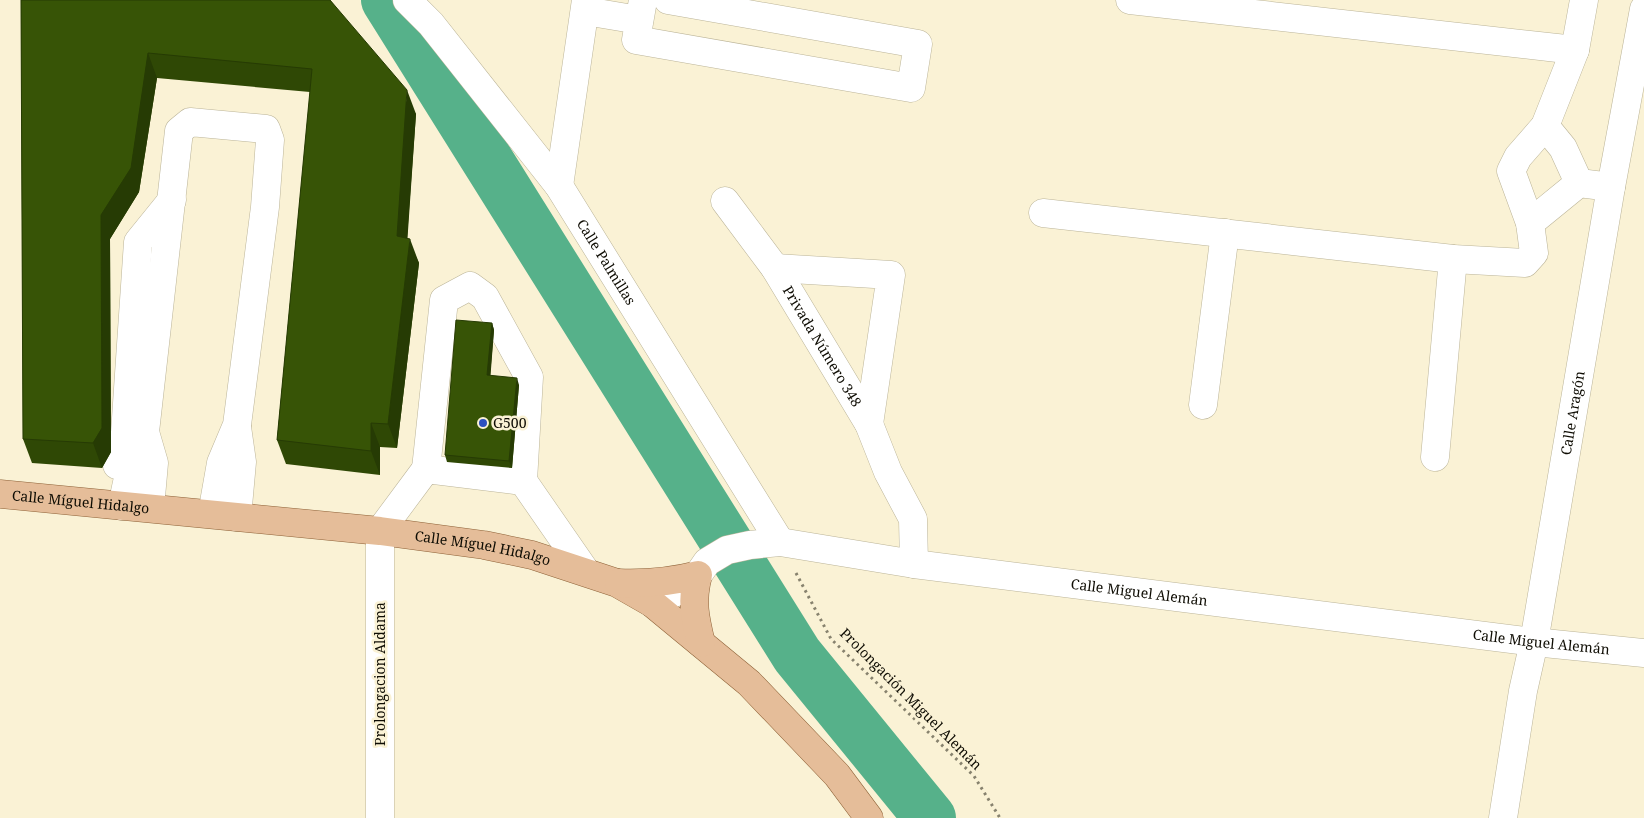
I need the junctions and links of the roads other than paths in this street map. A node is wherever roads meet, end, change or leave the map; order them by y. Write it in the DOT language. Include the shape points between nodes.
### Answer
graph roads {
  1 [pos="407,0"];
  2 [pos="668,0"];
  3 [pos="1130,0"];
  4 [pos="1584,0"];
  5 [pos="586,6"];
  6 [pos="1644,9"];
  7 [pos="641,10"];
  8 [pos="434,12"];
  9 [pos="1575,50"];
  10 [pos="1545,126"];
  11 [pos="1578,183"];
  12 [pos="558,186"];
  13 [pos="1611,187"];
  14 [pos="172,200"];
  15 [pos="725,202"];
  16 [pos="1043,213"];
  17 [pos="1530,223"];
  18 [pos="1225,234"];
  19 [pos="1453,259"];
  20 [pos="775,268"];
  21 [pos="1203,406"];
  22 [pos="869,424"];
  23 [pos="145,432"];
  24 [pos="1435,457"];
  25 [pos="426,469"];
  26 [pos="523,481"];
  27 [pos="0,494"];
  28 [pos="115,505"];
  29 [pos="150,508"];
  30 [pos="224,515"];
  31 [pos="380,531"];
  32 [pos="780,542"];
  33 [pos="914,564"];
  34 [pos="703,569"];
  35 [pos="586,572"];
  36 [pos="617,583"];
  37 [pos="652,603"];
  38 [pos="1534,642"];
  39 [pos="701,643"];
  40 [pos="1644,653"];
  41 [pos="380,818"];
  42 [pos="869,818"];
  43 [pos="1503,818"];
  1 -- 8 [label="street, Calle Palmillas"];
  2 -- 7 [label="street" via="918,44 911,88 636,40"];
  3 -- 9 [label="street"];
  4 -- 9 [label="street"];
  5 -- 7 [label="street"];
  5 -- 12 [label="street"];
  6 -- 13 [label="street, Calle Aragón"];
  8 -- 12 [label="street, Calle Palmillas"];
  9 -- 10 [label="street"];
  10 -- 11 [label="street" via="1564,148"];
  10 -- 17 [label="street" via="1518,157 1511,171"];
  11 -- 13 [label="street"];
  11 -- 17 [label="street"];
  12 -- 32 [label="street, Calle Palmillas"];
  13 -- 38 [label="street, Calle Aragón"];
  14 -- 23 [label="street"];
  14 -- 28 [label="street" via="138,242 125,433"];
  14 -- 30 [label="street" via="179,131 190,122 266,129 270,140 265,207 237,425 242,462"];
  15 -- 20 [label="street, Privada Número 348"];
  16 -- 18 [label="street"];
  17 -- 19 [label="street" via="1534,253 1524,263"];
  18 -- 19 [label="street"];
  18 -- 21 [label="street"];
  19 -- 24 [label="street"];
  20 -- 22 [label="street, Privada Número 348"];
  20 -- 22 [label="street, Privada Número 348" via="891,275"];
  22 -- 33 [label="street, Privada Número 348" via="888,472 913,519"];
  23 -- 28 [label="street"];
  23 -- 29 [label="street" via="154,463"];
  25 -- 26 [label="street"];
  25 -- 26 [label="street" via="444,300 470,286 485,297 529,377"];
  25 -- 31 [label="street"];
  26 -- 35 [label="street"];
  27 -- 28 [label="main road, Calle Míguel Hidalgo"];
  28 -- 29 [label="main road, Calle Míguel Hidalgo"];
  29 -- 30 [label="main road, Calle Míguel Hidalgo"];
  30 -- 31 [label="main road, Calle Míguel Hidalgo"];
  31 -- 35 [label="main road, Calle Míguel Hidalgo" via="484,545 532,555"];
  31 -- 41 [label="street, Prolongacion Aldama"];
  32 -- 33 [label="street, Calle Miguel Alemán"];
  32 -- 34 [label="street, Calle Miguel Alemán" via="727,550"];
  33 -- 38 [label="street, Calle Miguel Alemán"];
  34 -- 36 [label="main road" via="647,584"];
  34 -- 37 [label="street, Calle Miguel Alemán" via="667,597"];
  34 -- 39 [label="main road" via="695,587 694,615"];
  35 -- 36 [label="main road, Calle Míguel Hidalgo"];
  36 -- 37 [label="main road, Calle Míguel Hidalgo"];
  37 -- 39 [label="main road, Calle Míguel Hidalgo"];
  38 -- 40 [label="street, Calle Miguel Alemán"];
  38 -- 43 [label="street, Calle Aragón"];
  39 -- 42 [label="main road, Calle Míguel Hidalgo" via="756,690 837,775"];
}
